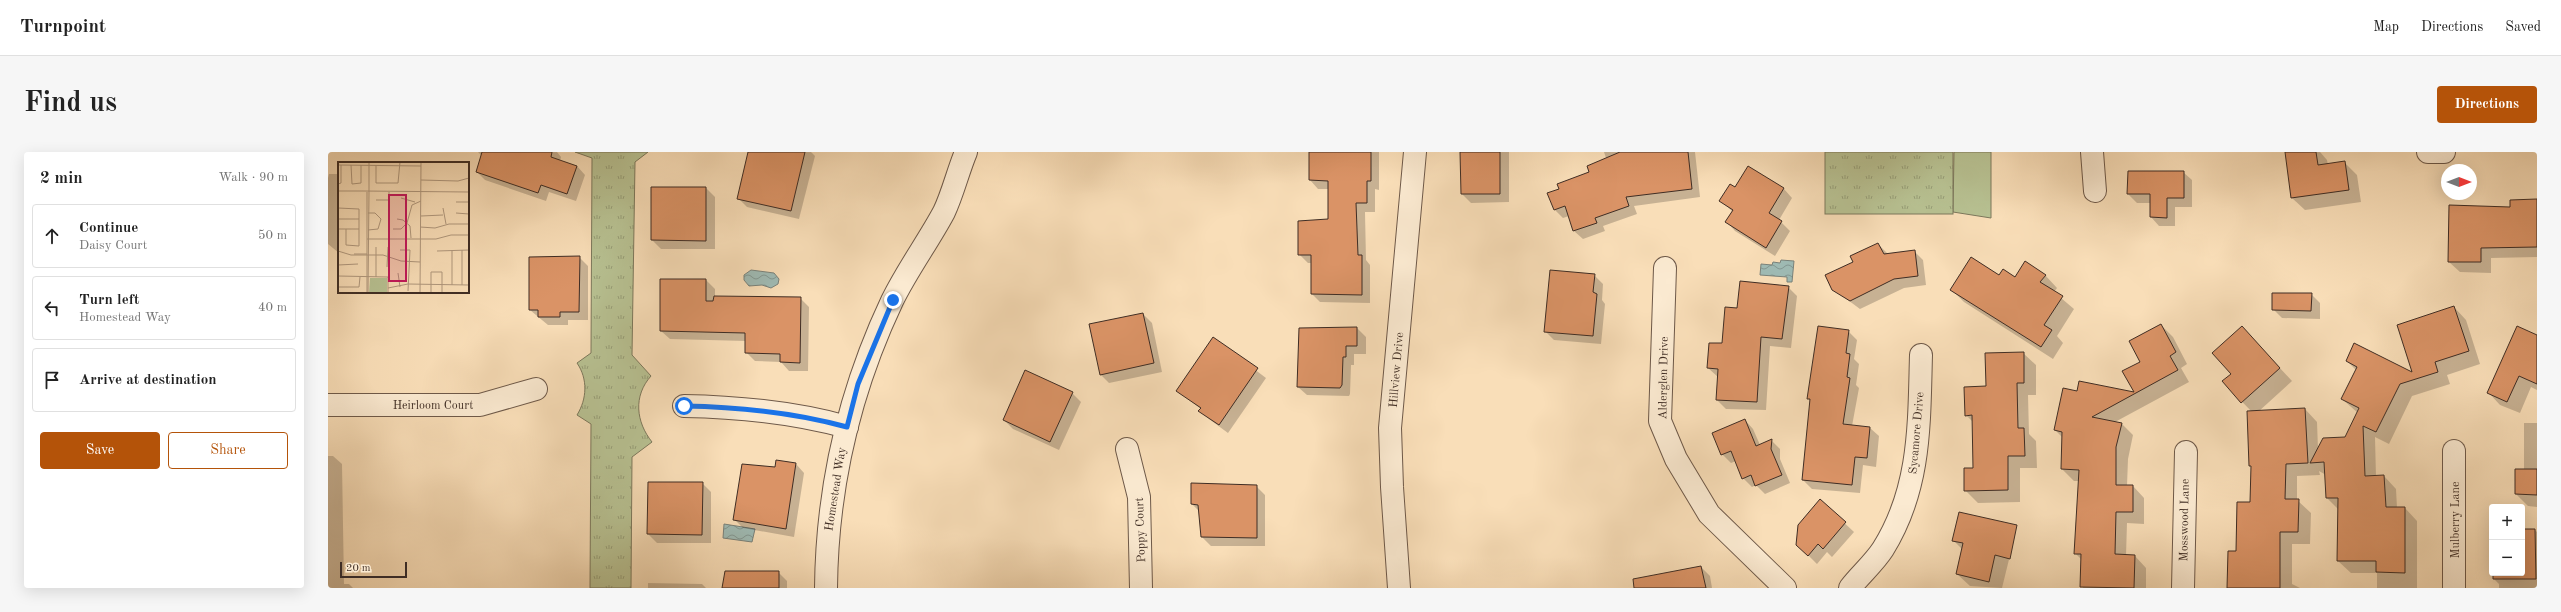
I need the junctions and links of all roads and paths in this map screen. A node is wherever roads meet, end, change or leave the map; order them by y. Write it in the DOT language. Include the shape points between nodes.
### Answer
graph roads {
  1 [pos="966,152"];
  2 [pos="1415,152"];
  3 [pos="2092,152"];
  4 [pos="2428,152"];
  5 [pos="2444,152"];
  6 [pos="2095,191"];
  7 [pos="1665,268"];
  8 [pos="1921,355"];
  9 [pos="536,389"];
  10 [pos="328,405"];
  11 [pos="684,406"];
  12 [pos="847,427"];
  13 [pos="1127,449"];
  14 [pos="2454,451"];
  15 [pos="2186,452"];
  16 [pos="826,588"];
  17 [pos="1141,588"];
  18 [pos="1400,588"];
  19 [pos="1785,588"];
  20 [pos="1850,588"];
  21 [pos="2183,588"];
  22 [pos="2454,588"];
  1 -- 12 [label="street, Homestead Way" via="944,211 910,267 875,341 858,384"];
  2 -- 18 [label="street, Hillview Drive" via="1390,428"];
  3 -- 6 [label="street"];
  4 -- 5 [label="street"];
  7 -- 19 [label="street, Alderglen Drive" via="1660,421 1676,459 1709,514"];
  8 -- 20 [label="street, Sycamore Drive" via="1914,473 1905,509 1882,550"];
  9 -- 10 [label="street, Heirloom Court" via="480,405"];
  11 -- 12 [label="street" via="767,410 816,418"];
  12 -- 16 [label="street, Homestead Way" via="839,451 827,541"];
  13 -- 17 [label="street, Poppy Court" via="1140,497"];
  14 -- 22 [label="street, Mulberry Lane"];
  15 -- 21 [label="street, Mosswood Lane"];
}
